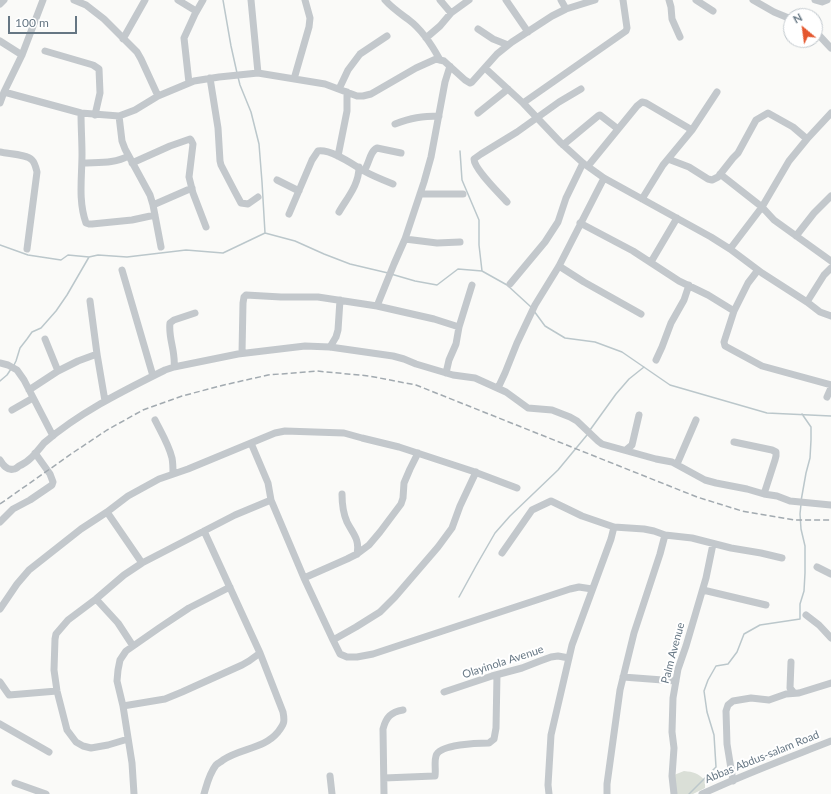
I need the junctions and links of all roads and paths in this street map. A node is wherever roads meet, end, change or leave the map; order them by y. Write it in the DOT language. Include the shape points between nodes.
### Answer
graph roads {
  1 [pos="4,0"];
  2 [pos="43,0"];
  3 [pos="74,0"];
  4 [pos="145,0"];
  5 [pos="178,0"];
  6 [pos="203,0"];
  7 [pos="252,0"];
  8 [pos="305,0"];
  9 [pos="385,0"];
  10 [pos="440,0"];
  11 [pos="469,0"];
  12 [pos="506,0"];
  13 [pos="561,0"];
  14 [pos="622,0"];
  15 [pos="669,0"];
  16 [pos="696,0"];
  17 [pos="753,0"];
  18 [pos="815,0"];
  19 [pos="828,0"];
  20 [pos="590,1"];
  21 [pos="88,3"];
  22 [pos="0,4"];
  23 [pos="566,9"];
  24 [pos="196,11"];
  25 [pos="713,11"];
  26 [pos="451,13"];
  27 [pos="783,16"];
  28 [pos="478,29"];
  29 [pos="528,32"];
  30 [pos="387,36"];
  31 [pos="680,37"];
  32 [pos="426,38"];
  33 [pos="122,39"];
  34 [pos="493,39"];
  35 [pos="823,40"];
  36 [pos="0,41"];
  37 [pos="508,44"];
  38 [pos="831,48"];
  39 [pos="44,50"];
  40 [pos="499,52"];
  41 [pos="22,54"];
  42 [pos="440,60"];
  43 [pos="450,66"];
  44 [pos="485,68"];
  45 [pos="258,73"];
  46 [pos="210,78"];
  47 [pos="294,79"];
  48 [pos="189,83"];
  49 [pos="508,89"];
  50 [pos="581,89"];
  51 [pos="343,90"];
  52 [pos="4,92"];
  53 [pos="717,92"];
  54 [pos="158,96"];
  55 [pos="0,101"];
  56 [pos="523,103"];
  57 [pos="478,112"];
  58 [pos="81,113"];
  59 [pos="831,113"];
  60 [pos="95,115"];
  61 [pos="119,116"];
  62 [pos="439,116"];
  63 [pos="538,118"];
  64 [pos="395,124"];
  65 [pos="618,129"];
  66 [pos="692,130"];
  67 [pos="807,139"];
  68 [pos="563,144"];
  69 [pos="0,152"];
  70 [pos="401,153"];
  71 [pos="128,156"];
  72 [pos="338,156"];
  73 [pos="668,158"];
  74 [pos="82,163"];
  75 [pos="132,163"];
  76 [pos="585,164"];
  77 [pos="361,169"];
  78 [pos="720,174"];
  79 [pos="604,178"];
  80 [pos="277,180"];
  81 [pos="393,184"];
  82 [pos="192,188"];
  83 [pos="299,191"];
  84 [pos="420,194"];
  85 [pos="463,194"];
  86 [pos="831,196"];
  87 [pos="258,197"];
  88 [pos="642,199"];
  89 [pos="507,202"];
  90 [pos="153,205"];
  91 [pos="762,207"];
  92 [pos="339,212"];
  93 [pos="289,214"];
  94 [pos="155,215"];
  95 [pos="678,218"];
  96 [pos="580,223"];
  97 [pos="206,227"];
  98 [pos="796,236"];
  99 [pos="405,239"];
  100 [pos="460,242"];
  101 [pos="161,247"];
  102 [pos="27,249"];
  103 [pos="730,249"];
  104 [pos="831,261"];
  105 [pos="651,262"];
  106 [pos="559,266"];
  107 [pos="831,268"];
  108 [pos="122,270"];
  109 [pos="758,270"];
  110 [pos="510,284"];
  111 [pos="472,285"];
  112 [pos="689,285"];
  113 [pos="340,300"];
  114 [pos="90,301"];
  115 [pos="807,302"];
  116 [pos="378,306"];
  117 [pos="734,312"];
  118 [pos="195,313"];
  119 [pos="641,314"];
  120 [pos="831,316"];
  121 [pos="458,328"];
  122 [pos="45,339"];
  123 [pos="330,347"];
  124 [pos="242,353"];
  125 [pos="97,354"];
  126 [pos="656,360"];
  127 [pos="0,363"];
  128 [pos="174,367"];
  129 [pos="58,371"];
  130 [pos="446,373"];
  131 [pos="153,376"];
  132 [pos="831,385"];
  133 [pos="498,388"];
  134 [pos="831,388"];
  135 [pos="29,390"];
  136 [pos="827,397"];
  137 [pos="33,398"];
  138 [pos="105,401"];
  139 [pos="12,410"];
  140 [pos="639,414"];
  141 [pos="155,420"];
  142 [pos="696,420"];
  143 [pos="53,436"];
  144 [pos="734,442"];
  145 [pos="251,443"];
  146 [pos="626,450"];
  147 [pos="35,453"];
  148 [pos="418,453"];
  149 [pos="0,460"];
  150 [pos="677,464"];
  151 [pos="476,472"];
  152 [pos="173,474"];
  153 [pos="517,488"];
  154 [pos="342,494"];
  155 [pos="764,494"];
  156 [pos="271,500"];
  157 [pos="831,505"];
  158 [pos="107,512"];
  159 [pos="0,522"];
  160 [pos="614,527"];
  161 [pos="204,531"];
  162 [pos="665,535"];
  163 [pos="714,544"];
  164 [pos="502,553"];
  165 [pos="357,554"];
  166 [pos="782,558"];
  167 [pos="142,563"];
  168 [pos="817,567"];
  169 [pos="831,574"];
  170 [pos="304,578"];
  171 [pos="230,587"];
  172 [pos="592,589"];
  173 [pos="703,590"];
  174 [pos="96,599"];
  175 [pos="766,604"];
  176 [pos="0,610"];
  177 [pos="806,615"];
  178 [pos="831,638"];
  179 [pos="332,640"];
  180 [pos="133,646"];
  181 [pos="260,653"];
  182 [pos="570,658"];
  183 [pos="791,662"];
  184 [pos="497,675"];
  185 [pos="624,677"];
  186 [pos="676,681"];
  187 [pos="0,682"];
  188 [pos="831,683"];
  189 [pos="57,691"];
  190 [pos="444,692"];
  191 [pos="794,693"];
  192 [pos="123,706"];
  193 [pos="403,710"];
  194 [pos="0,724"];
  195 [pos="128,739"];
  196 [pos="831,741"];
  197 [pos="49,752"];
  198 [pos="330,776"];
  199 [pos="384,778"];
  200 [pos="733,780"];
  201 [pos="15,782"];
  202 [pos="46,794"];
  203 [pos="134,794"];
  204 [pos="204,794"];
  205 [pos="332,794"];
  206 [pos="384,794"];
  207 [pos="549,794"];
  208 [pos="608,794"];
  209 [pos="674,794"];
  210 [pos="702,794"];
  1 -- 22 [label="street"];
  2 -- 41 [label="street"];
  3 -- 21 [label="street"];
  4 -- 33 [label="street"];
  5 -- 24 [label="street"];
  6 -- 24 [label="street"];
  7 -- 45 [label="street"];
  8 -- 47 [label="street" via="310,18 309,27"];
  9 -- 32 [label="street"];
  10 -- 26 [label="street"];
  11 -- 26 [label="street"];
  12 -- 29 [label="street"];
  13 -- 23 [label="street"];
  14 -- 56 [label="street" via="626,31"];
  15 -- 31 [label="street" via="672,19"];
  16 -- 25 [label="street"];
  17 -- 27 [label="street"];
  18 -- 19 [label="street"];
  20 -- 23 [label="street"];
  21 -- 33 [label="street"];
  23 -- 29 [label="street"];
  24 -- 48 [label="street" via="184,38"];
  26 -- 32 [label="street"];
  28 -- 34 [label="street"];
  29 -- 37 [label="street"];
  30 -- 51 [label="street" via="360,54 348,70"];
  32 -- 42 [label="street"];
  33 -- 54 [label="street" via="137,52"];
  34 -- 37 [label="street"];
  34 -- 40 [label="street"];
  35 -- 38 [label="street"];
  36 -- 41 [label="street"];
  37 -- 40 [label="street"];
  39 -- 60 [label="street" via="99,69 100,93"];
  40 -- 44 [label="street"];
  41 -- 52 [label="street"];
  42 -- 43 [label="street"];
  42 -- 51 [label="street" via="428,62 366,96 357,96"];
  43 -- 44 [label="street" via="470,83"];
  43 -- 62 [label="street"];
  44 -- 49 [label="street"];
  45 -- 46 [label="street"];
  45 -- 47 [label="street"];
  46 -- 48 [label="street"];
  46 -- 87 [label="street" via="221,165 241,203 248,204"];
  47 -- 51 [label="street"];
  48 -- 54 [label="street"];
  49 -- 56 [label="street"];
  49 -- 57 [label="street"];
  50 -- 63 [label="street"];
  51 -- 72 [label="street" via="347,112"];
  52 -- 55 [label="street"];
  52 -- 58 [label="street"];
  53 -- 66 [label="street"];
  54 -- 61 [label="street"];
  56 -- 63 [label="street"];
  58 -- 60 [label="street"];
  58 -- 74 [label="street"];
  59 -- 67 [label="street"];
  60 -- 61 [label="street"];
  61 -- 71 [label="street" via="122,141"];
  62 -- 64 [label="street" via="420,117"];
  62 -- 84 [label="street"];
  63 -- 68 [label="street"];
  63 -- 89 [label="street" via="474,159 478,169"];
  65 -- 66 [label="street" via="643,102"];
  65 -- 68 [label="street" via="600,115"];
  65 -- 76 [label="street"];
  66 -- 73 [label="street"];
  67 -- 78 [label="street" via="768,113 756,120 738,153"];
  67 -- 91 [label="street" via="789,161"];
  68 -- 76 [label="street"];
  69 -- 102 [label="street" via="27,157 36,165"];
  70 -- 77 [label="street" via="377,148"];
  71 -- 74 [label="street" via="115,161"];
  71 -- 75 [label="street"];
  72 -- 77 [label="street"];
  72 -- 83 [label="street" via="318,151"];
  73 -- 78 [label="street" via="690,167 708,179 712,180"];
  73 -- 88 [label="street"];
  74 -- 94 [label="street" via="81,197 86,223 132,220"];
  75 -- 82 [label="street" via="190,139 193,144 189,177"];
  75 -- 90 [label="street"];
  76 -- 79 [label="street"];
  76 -- 110 [label="street" via="566,198 558,222"];
  77 -- 81 [label="street"];
  77 -- 92 [label="street"];
  78 -- 91 [label="street"];
  79 -- 88 [label="street"];
  79 -- 96 [label="street"];
  80 -- 83 [label="street"];
  82 -- 90 [label="street"];
  82 -- 97 [label="street"];
  83 -- 93 [label="street"];
  84 -- 85 [label="street"];
  84 -- 99 [label="street"];
  86 -- 98 [label="street"];
  88 -- 95 [label="street"];
  90 -- 94 [label="street"];
  91 -- 98 [label="street" via="774,220"];
  91 -- 103 [label="street"];
  94 -- 101 [label="street"];
  95 -- 103 [label="street"];
  95 -- 105 [label="street"];
  96 -- 105 [label="street"];
  96 -- 106 [label="street"];
  98 -- 104 [label="street"];
  99 -- 100 [label="street"];
  99 -- 116 [label="street"];
  103 -- 109 [label="street"];
  105 -- 112 [label="street"];
  106 -- 119 [label="street"];
  106 -- 133 [label="street" via="535,305"];
  107 -- 115 [label="street"];
  108 -- 131 [label="street"];
  109 -- 115 [label="street"];
  109 -- 117 [label="street" via="748,283"];
  111 -- 121 [label="street"];
  112 -- 117 [label="street"];
  112 -- 126 [label="street"];
  113 -- 116 [label="street"];
  113 -- 123 [label="street" via="338,330"];
  113 -- 124 [label="street" via="246,295 243,303"];
  114 -- 125 [label="street"];
  115 -- 120 [label="street" via="820,312"];
  116 -- 121 [label="street" via="434,319"];
  117 -- 132 [label="street" via="725,346 762,366"];
  118 -- 128 [label="street" via="170,323 175,355"];
  121 -- 130 [label="street" via="456,344"];
  122 -- 129 [label="street"];
  123 -- 124 [label="street" via="305,346"];
  123 -- 130 [label="street" via="393,356"];
  124 -- 128 [label="street"];
  125 -- 129 [label="street"];
  125 -- 138 [label="street"];
  127 -- 135 [label="street" via="17,370"];
  128 -- 131 [label="street"];
  129 -- 135 [label="street"];
  130 -- 133 [label="street" via="472,377"];
  131 -- 138 [label="street"];
  133 -- 146 [label="street" via="528,408 552,410 570,417 578,421 602,444"];
  134 -- 136 [label="street"];
  135 -- 137 [label="street"];
  137 -- 139 [label="street"];
  137 -- 143 [label="street"];
  138 -- 143 [label="street"];
  140 -- 146 [label="street" via="632,445"];
  141 -- 152 [label="street" via="169,449"];
  142 -- 150 [label="street"];
  143 -- 147 [label="street"];
  144 -- 155 [label="street" via="776,452"];
  145 -- 148 [label="street" via="285,431 344,433"];
  145 -- 152 [label="street"];
  145 -- 156 [label="street" via="268,483"];
  146 -- 150 [label="street"];
  147 -- 149 [label="street" via="14,470 4,466"];
  147 -- 159 [label="street" via="50,474 52,485 13,509"];
  148 -- 151 [label="street"];
  148 -- 165 [label="street" via="404,483 401,504 369,545"];
  150 -- 155 [label="street" via="705,480"];
  151 -- 153 [label="street"];
  151 -- 179 [label="street" via="452,528 396,597 380,612"];
  152 -- 158 [label="street" via="143,487"];
  154 -- 165 [label="street" via="345,517 358,544"];
  155 -- 157 [label="street" via="790,501"];
  156 -- 161 [label="street"];
  156 -- 170 [label="street"];
  158 -- 167 [label="street"];
  158 -- 176 [label="street" via="81,529 30,570"];
  160 -- 162 [label="street" via="644,529"];
  160 -- 164 [label="street" via="582,516 551,501 532,510"];
  160 -- 172 [label="street"];
  161 -- 167 [label="street"];
  161 -- 171 [label="street"];
  162 -- 163 [label="street" via="684,536"];
  162 -- 185 [label="street" via="634,633"];
  163 -- 166 [label="street"];
  163 -- 173 [label="street, Palm Avenue"];
  165 -- 170 [label="street"];
  167 -- 174 [label="street"];
  168 -- 169 [label="street"];
  170 -- 179 [label="street"];
  171 -- 180 [label="street" via="189,608"];
  171 -- 181 [label="street"];
  172 -- 179 [label="street" via="570,589 357,657 340,654"];
  172 -- 182 [label="street" via="572,645"];
  173 -- 175 [label="street"];
  173 -- 186 [label="street, Palm Avenue"];
  174 -- 180 [label="street" via="118,623"];
  174 -- 189 [label="street" via="68,620 56,634 54,670"];
  177 -- 178 [label="street"];
  180 -- 192 [label="street" via="120,660 118,670 117,681"];
  181 -- 192 [label="street" via="242,665 165,699"];
  181 -- 204 [label="street" via="283,712 283,726 265,744 237,753 217,764 210,774"];
  182 -- 184 [label="street, Olayinola Avenue" via="551,657"];
  182 -- 207 [label="street" via="551,735"];
  183 -- 191 [label="street" via="790,688"];
  184 -- 190 [label="street, Olayinola Avenue"];
  184 -- 199 [label="street" via="496,728 493,741 457,745 442,750 436,756 435,776"];
  185 -- 186 [label="street"];
  185 -- 208 [label="street" via="613,740"];
  186 -- 209 [label="street, Palm Avenue" via="672,715"];
  187 -- 189 [label="street" via="9,695"];
  188 -- 191 [label="street"];
  189 -- 195 [label="street" via="67,730 76,742 92,748"];
  191 -- 200 [label="street" via="769,700 751,698 733,701 728,705 726,744"];
  192 -- 195 [label="street"];
  193 -- 199 [label="street" via="388,717 384,724"];
  194 -- 197 [label="street"];
  195 -- 203 [label="street"];
  196 -- 200 [label="street, Abbas Abdus-salam Road"];
  198 -- 205 [label="street"];
  199 -- 206 [label="street"];
  200 -- 210 [label="street, Abbas Abdus-salam Road"];
  201 -- 202 [label="street"];
}
